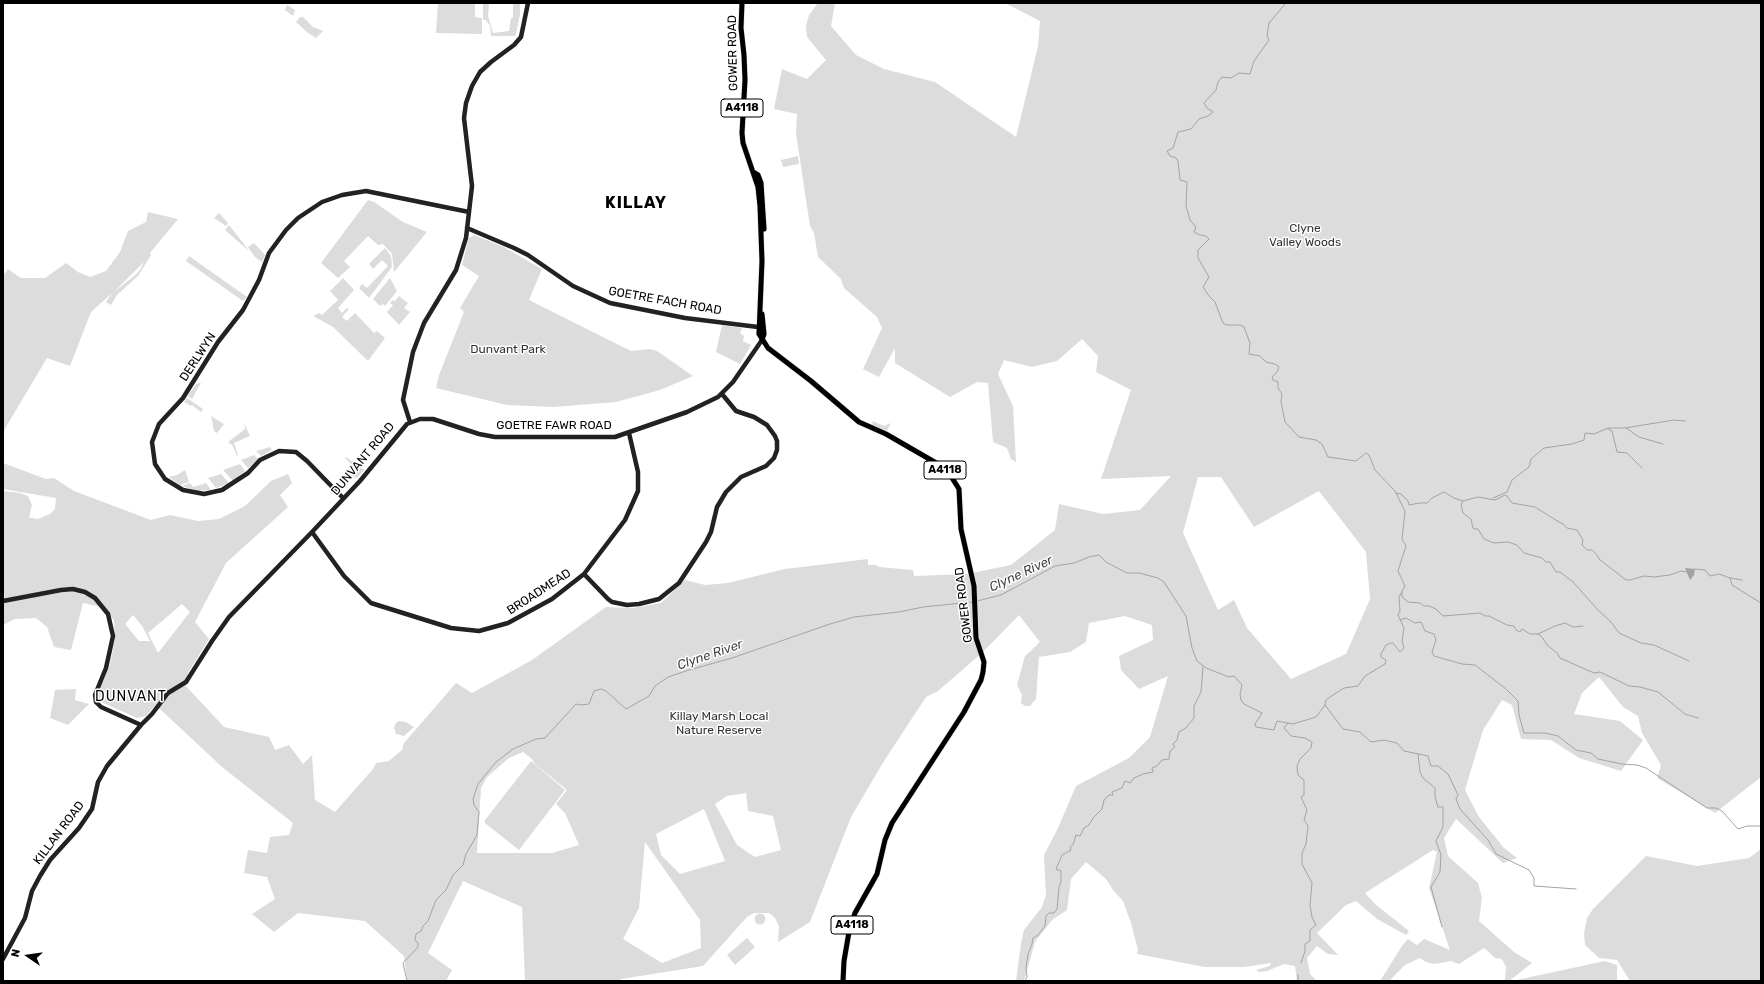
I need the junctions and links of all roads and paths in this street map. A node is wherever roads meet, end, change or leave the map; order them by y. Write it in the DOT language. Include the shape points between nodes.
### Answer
graph roads {
  1 [pos="528,3"];
  2 [pos="742,3"];
  3 [pos="469,212"];
  4 [pos="467,228"];
  5 [pos="761,294"];
  6 [pos="758,327"];
  7 [pos="762,340"];
  8 [pos="722,394"];
  9 [pos="410,422"];
  10 [pos="629,433"];
  11 [pos="343,498"];
  12 [pos="312,532"];
  13 [pos="584,574"];
  14 [pos="3,601"];
  15 [pos="141,725"];
  16 [pos="3,959"];
  17 [pos="843,981"];
  1 -- 3 [label="street, DUNVANT ROAD" via="519,41 480,72 466,103 464,118 472,186"];
  2 -- 5 [label="main road, GOWER ROAD / A4118" via="745,80 742,133 753,172 758,175 761,183 763,198"];
  3 -- 4 [label="street, DUNVANT ROAD"];
  3 -- 11 [label="street, DERLWYN" via="366,191 322,202 298,218 269,253 259,280 243,310 218,342 183,398 159,424 152,442 155,464 165,479 183,490 204,494 222,490 248,473 260,460 279,451 296,452"];
  4 -- 6 [label="street, GOETRE FACH ROAD" via="514,248 572,286 610,303 685,318"];
  4 -- 9 [label="street, DUNVANT ROAD" via="464,248 456,270 424,323 413,352 403,400"];
  5 -- 6 [label="main road, GOWER ROAD / A4118"];
  5 -- 7 [label="main road, GOWER ROAD / A4118" via="764,334"];
  6 -- 7 [label="main road, GOWER ROAD / A4118" via="758,334"];
  7 -- 8 [label="street, GOETRE FAWR ROAD"];
  7 -- 17 [label="main road, GOWER ROAD / A4118" via="768,348 859,422 886,434 938,464 948,473 959,489 961,529 974,586 976,638 984,662 984,672 978,687 939,753 892,823 877,874 849,932"];
  8 -- 10 [label="street, GOETRE FAWR ROAD" via="692,410"];
  8 -- 13 [label="street" via="736,411 754,417 767,426 775,436 777,450 774,458 766,466 741,477 726,492 706,542 679,583 659,598 639,604 627,604 612,602"];
  9 -- 10 [label="street, GOETRE FAWR ROAD" via="433,419 479,434 495,436 602,438"];
  9 -- 11 [label="street, DUNVANT ROAD" via="398,432"];
  10 -- 13 [label="street, BROADMEAD" via="638,472 637,494 625,520"];
  11 -- 12 [label="street, DUNVANT ROAD"];
  12 -- 13 [label="street, BROADMEAD" via="344,576 371,603 451,628 479,631 508,623 552,599"];
  12 -- 15 [label="street, DUNVANT ROAD" via="226,621 186,682 168,693"];
  14 -- 15 [label="street" via="73,589 85,592 98,601 108,614 113,636 106,668 95,695 96,702 101,707"];
  15 -- 16 [label="street, KILLAN ROAD" via="107,766 98,782 92,809 40,876 32,891 25,918"];
}
